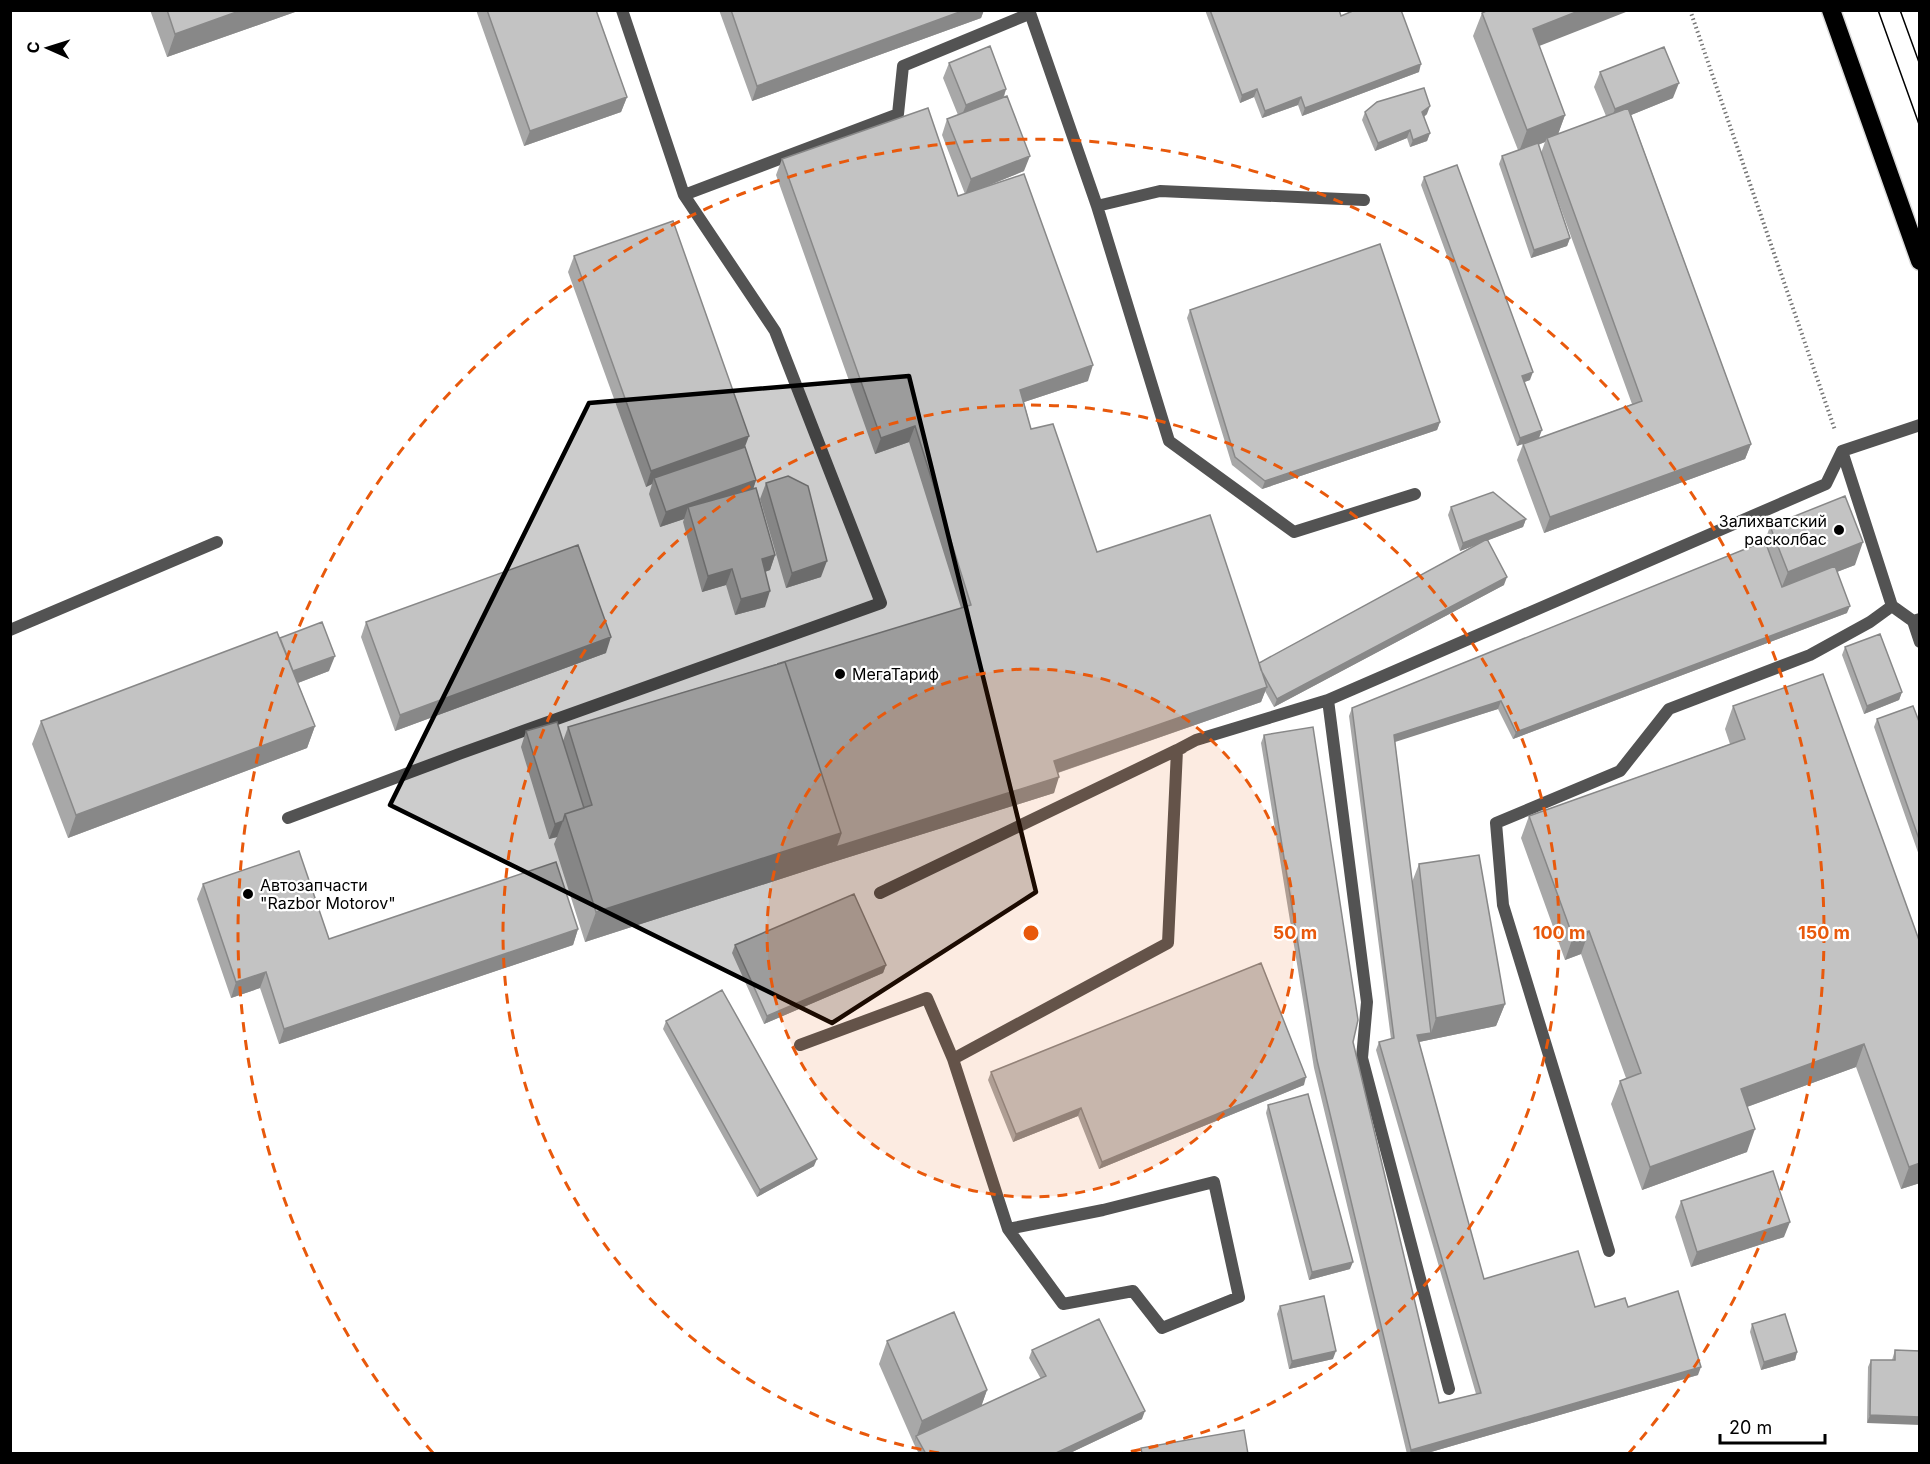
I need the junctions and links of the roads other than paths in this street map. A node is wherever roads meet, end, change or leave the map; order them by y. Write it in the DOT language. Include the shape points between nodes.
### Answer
graph roads {
  1 [pos="622,10"];
  2 [pos="1831,10"];
  3 [pos="1029,12"];
  4 [pos="684,195"];
  5 [pos="1364,200"];
  6 [pos="1097,206"];
  7 [pos="1920,261"];
  8 [pos="1920,425"];
  9 [pos="1842,451"];
  10 [pos="1415,494"];
  11 [pos="217,542"];
  12 [pos="1892,606"];
  13 [pos="1916,620"];
  14 [pos="10,630"];
  15 [pos="1920,642"];
  16 [pos="1328,700"];
  17 [pos="1177,750"];
  18 [pos="288,818"];
  19 [pos="880,893"];
  20 [pos="800,1045"];
  21 [pos="953,1059"];
  22 [pos="1008,1229"];
  23 [pos="1609,1251"];
  24 [pos="1449,1389"];
  1 -- 4 [label="lane"];
  2 -- 7 [label="highway"];
  3 -- 4 [label="lane" via="903,66 898,114"];
  3 -- 6 [label="lane"];
  4 -- 18 [label="lane" via="775,331 881,603"];
  5 -- 6 [label="lane" via="1160,191"];
  6 -- 10 [label="lane" via="1169,441 1294,532"];
  8 -- 9 [label="lane"];
  9 -- 12 [label="lane"];
  9 -- 16 [label="lane" via="1826,484"];
  11 -- 14 [label="lane"];
  12 -- 13 [label="lane"];
  12 -- 23 [label="lane" via="1810,655 1668,709 1620,771 1496,823 1503,905"];
  13 -- 15 [label="lane"];
  16 -- 17 [label="lane" via="1196,740"];
  16 -- 24 [label="lane" via="1367,1002 1362,1058"];
  17 -- 19 [label="lane"];
  17 -- 21 [label="lane" via="1168,943"];
  20 -- 21 [label="lane" via="927,998"];
  21 -- 22 [label="lane"];
  22 -- 22 [label="lane" via="1063,1304 1133,1291 1162,1328 1239,1297 1214,1182"];
}
